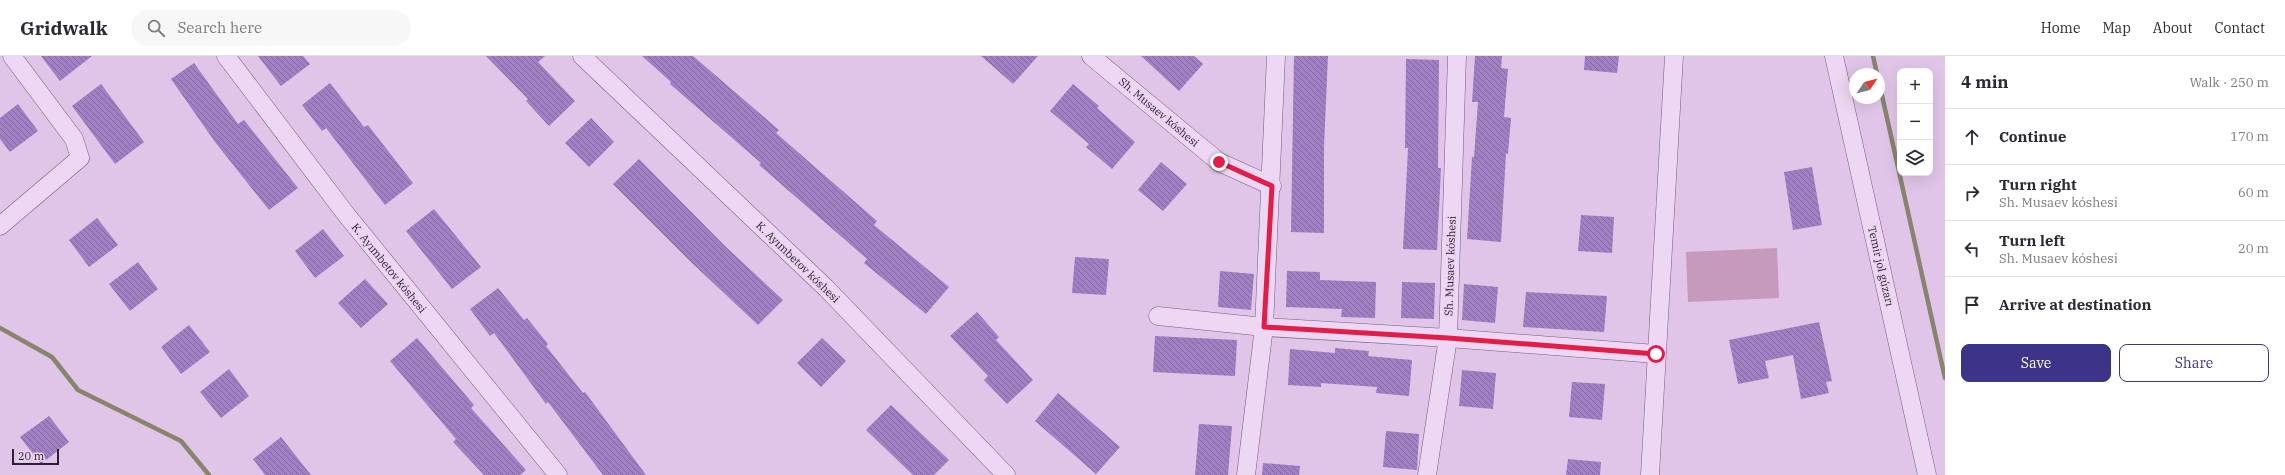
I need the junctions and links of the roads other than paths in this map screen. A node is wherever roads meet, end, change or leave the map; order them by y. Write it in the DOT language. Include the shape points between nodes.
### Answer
graph roads {
  1 [pos="12,56"];
  2 [pos="226,56"];
  3 [pos="582,56"];
  4 [pos="1091,56"];
  5 [pos="1276,56"];
  6 [pos="1457,56"];
  7 [pos="1674,56"];
  8 [pos="1834,56"];
  9 [pos="1272,186"];
  10 [pos="0,226"];
  11 [pos="1158,316"];
  12 [pos="1264,327"];
  13 [pos="1448,338"];
  14 [pos="1656,354"];
  15 [pos="558,475"];
  16 [pos="1006,475"];
  17 [pos="1246,475"];
  18 [pos="1427,475"];
  19 [pos="1650,475"];
  20 [pos="1927,475"];
  1 -- 10 [label="street" via="74,139 80,158"];
  2 -- 15 [label="street, K. Ayımbetov kóshesi" via="345,213"];
  3 -- 16 [label="street, K. Ayımbetov kóshesi" via="826,288"];
  4 -- 9 [label="street, Sh. Musaev kóshesi" via="1219,162"];
  5 -- 9 [label="street"];
  6 -- 13 [label="street, Sh. Musaev kóshesi"];
  7 -- 14 [label="street"];
  8 -- 20 [label="street, Temir jol gúzarı"];
  9 -- 12 [label="street"];
  11 -- 12 [label="street"];
  12 -- 13 [label="street"];
  12 -- 17 [label="street"];
  13 -- 14 [label="street"];
  13 -- 18 [label="street, Sh. Musaev kóshesi"];
  14 -- 19 [label="street"];
}
